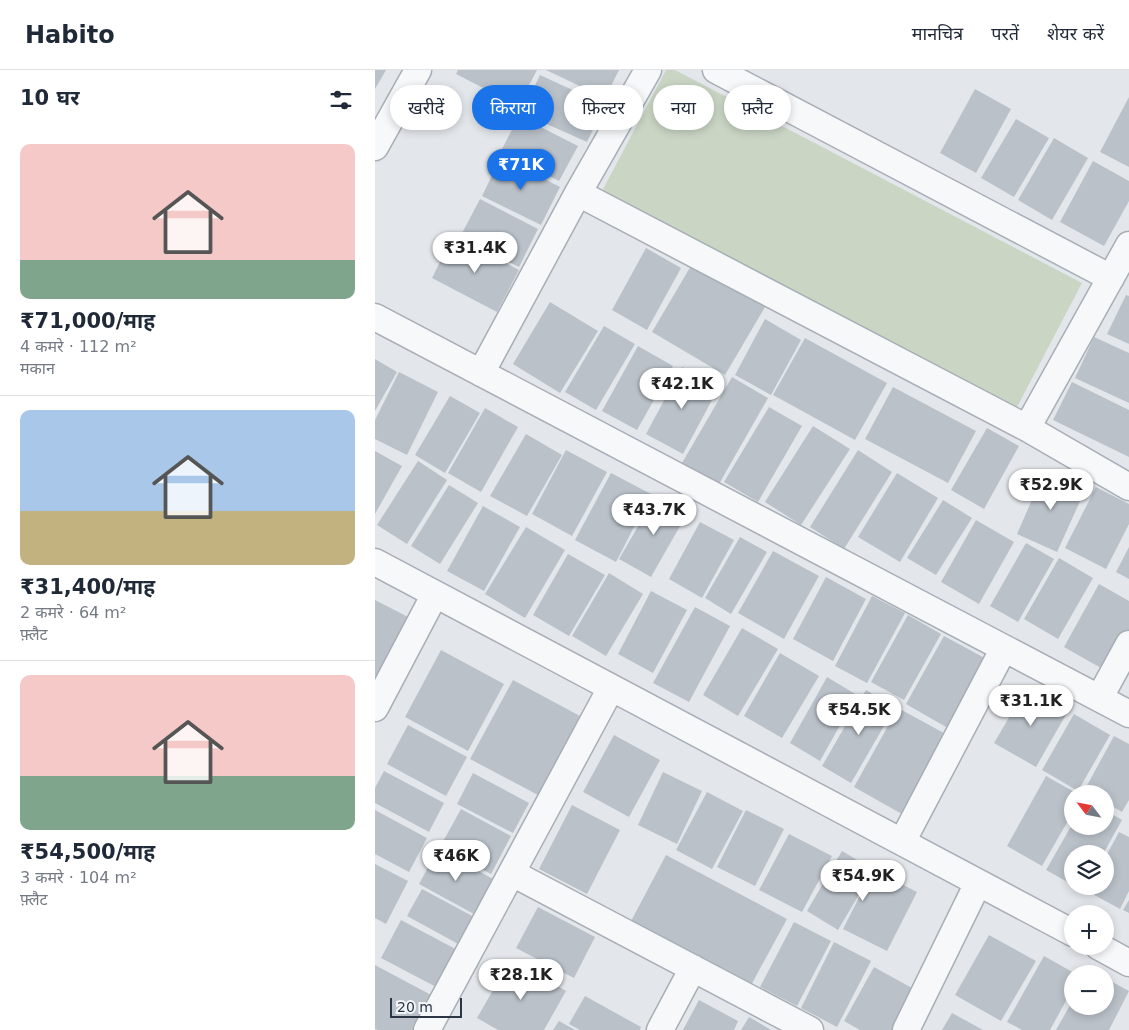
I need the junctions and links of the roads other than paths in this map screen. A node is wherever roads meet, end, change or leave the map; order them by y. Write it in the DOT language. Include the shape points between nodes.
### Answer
graph roads {
  1 [pos="418,70"];
  2 [pos="647,70"];
  3 [pos="716,70"];
  4 [pos="375,148"];
  5 [pos="577,192"];
  6 [pos="1129,245"];
  7 [pos="1111,278"];
  8 [pos="375,317"];
  9 [pos="481,373"];
  10 [pos="1027,428"];
  11 [pos="1129,488"];
  12 [pos="375,562"];
  13 [pos="435,594"];
  14 [pos="1129,644"];
  15 [pos="1004,648"];
  16 [pos="611,688"];
  17 [pos="1100,697"];
  18 [pos="375,708"];
  19 [pos="1129,714"];
  20 [pos="902,842"];
  21 [pos="512,873"];
  22 [pos="978,883"];
  23 [pos="1064,928"];
  24 [pos="1114,955"];
  25 [pos="1129,963"];
  26 [pos="693,968"];
  27 [pos="427,1030"];
  28 [pos="660,1030"];
  29 [pos="810,1030"];
  30 [pos="906,1030"];
  1 -- 4 [label="street"];
  2 -- 5 [label="street"];
  3 -- 7 [label="street"];
  5 -- 9 [label="street"];
  5 -- 10 [label="street"];
  6 -- 7 [label="street"];
  7 -- 10 [label="street"];
  8 -- 9 [label="street"];
  9 -- 15 [label="street"];
  10 -- 11 [label="street"];
  12 -- 13 [label="street"];
  13 -- 16 [label="street"];
  13 -- 18 [label="street"];
  14 -- 17 [label="street"];
  15 -- 17 [label="street"];
  15 -- 20 [label="street"];
  16 -- 20 [label="street"];
  16 -- 21 [label="street"];
  17 -- 19 [label="street"];
  20 -- 22 [label="street"];
  21 -- 26 [label="street"];
  21 -- 27 [label="street"];
  22 -- 23 [label="street"];
  22 -- 30 [label="street"];
  24 -- 25 [label="street"];
  26 -- 28 [label="street"];
  26 -- 29 [label="street"];
}
